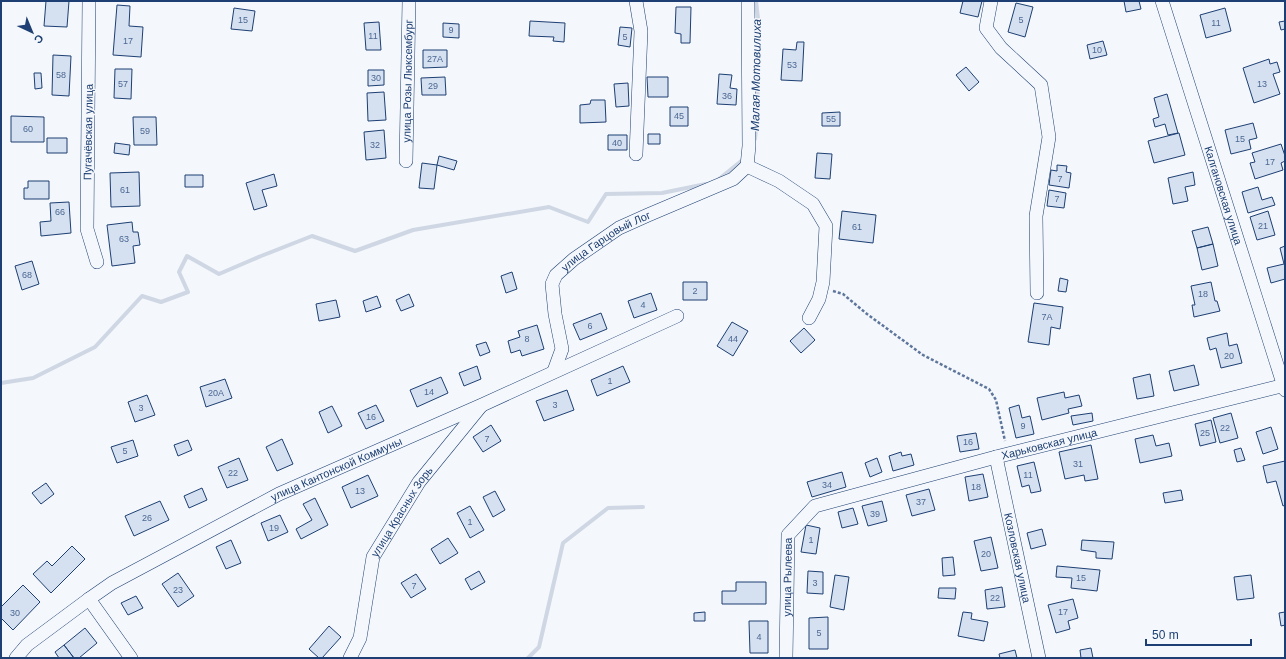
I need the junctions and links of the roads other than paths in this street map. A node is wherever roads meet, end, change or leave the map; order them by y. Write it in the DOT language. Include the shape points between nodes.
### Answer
graph roads {
  1 [pos="89,1"];
  2 [pos="409,1"];
  3 [pos="636,1"];
  4 [pos="748,1"];
  5 [pos="991,1"];
  6 [pos="1162,1"];
  7 [pos="636,154"];
  8 [pos="406,161"];
  9 [pos="747,166"];
  10 [pos="97,262"];
  11 [pos="1037,293"];
  12 [pos="677,316"];
  13 [pos="810,318"];
  14 [pos="554,371"];
  15 [pos="1285,387"];
  16 [pos="482,405"];
  17 [pos="996,457"];
  18 [pos="815,506"];
  19 [pos="89,599"];
  20 [pos="16,658"];
  21 [pos="131,658"];
  22 [pos="350,658"];
  23 [pos="786,658"];
  24 [pos="1039,658"];
  1 -- 10 [label="street, Пугачёвская улица" via="87,229"];
  2 -- 8 [label="street, улица Розы Люксембург"];
  3 -- 7 [label="street" via="641,31"];
  4 -- 9 [label="street"];
  5 -- 11 [label="street" via="986,28 1001,48 1041,85 1049,137 1036,216"];
  6 -- 15 [label="street, Калгановская улица"];
  9 -- 13 [label="street" via="779,181 813,204 826,226 823,282 819,299"];
  9 -- 14 [label="street, улица Гарцовый Лог" via="733,179 619,228 574,259 556,275 552,284 562,349"];
  12 -- 14 [label="street, улица Кантонской Коммуны"];
  14 -- 16 [label="street, улица Кантонской Коммуны"];
  15 -- 17 [label="street, Харьковская улица"];
  16 -- 19 [label="street, улица Кантонской Коммуны" via="279,494 112,583"];
  16 -- 22 [label="street, улица Красных Зорь" via="419,482 373,557 360,638"];
  17 -- 18 [label="street, Харьковская улица"];
  17 -- 24 [label="street, Козловская улица"];
  18 -- 23 [label="street, улица Рылеева" via="788,535"];
  19 -- 20 [label="street, улица Кантонской Коммуны" via="27,645"];
  19 -- 21 [label="street"];
}
